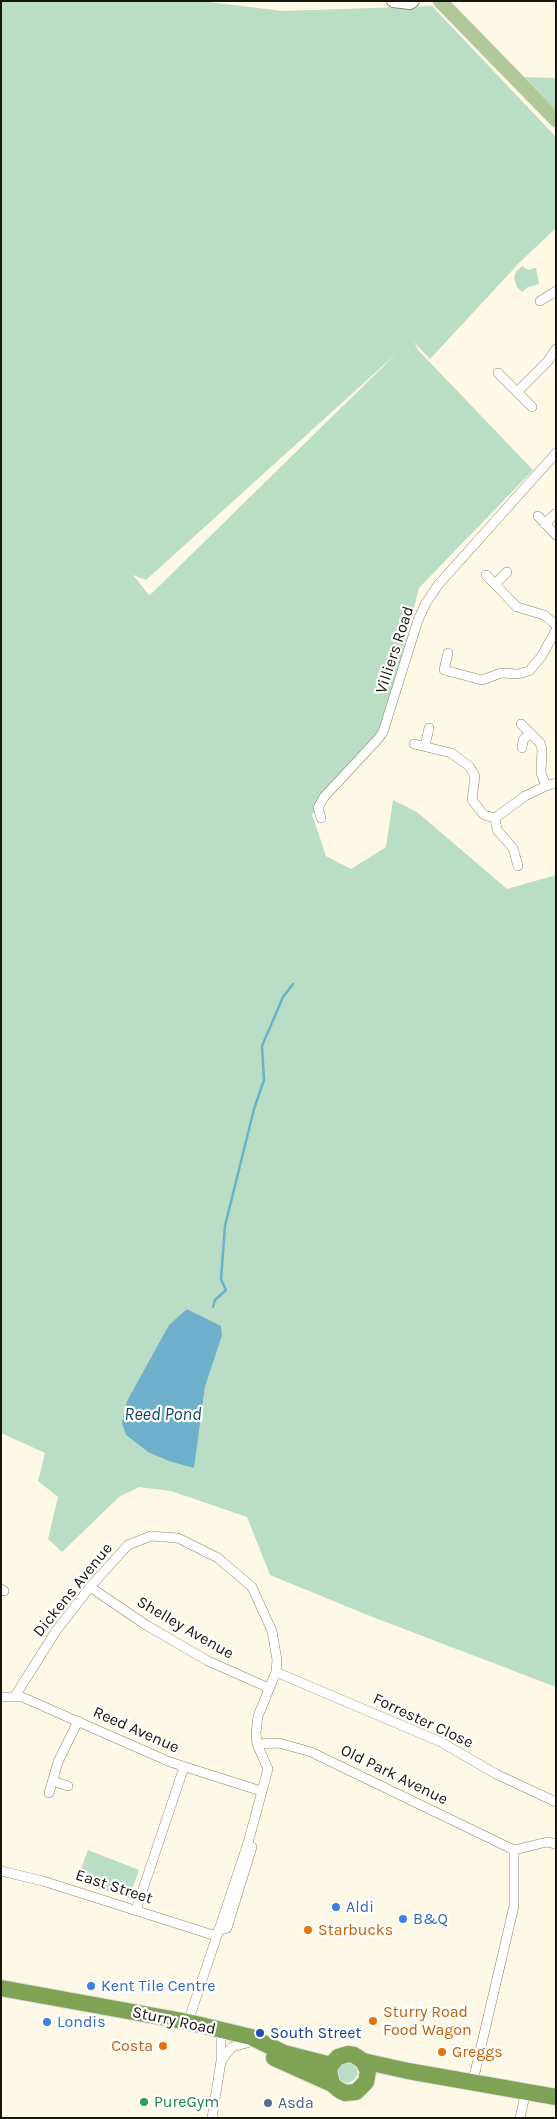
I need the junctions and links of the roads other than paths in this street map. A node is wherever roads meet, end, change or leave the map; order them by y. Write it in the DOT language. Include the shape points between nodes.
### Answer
graph roads {
  1 [pos="393,1"];
  2 [pos="413,1"];
  3 [pos="440,1"];
  4 [pos="556,120"];
  5 [pos="556,291"];
  6 [pos="540,301"];
  7 [pos="556,349"];
  8 [pos="498,373"];
  9 [pos="517,392"];
  10 [pos="532,407"];
  11 [pos="556,453"];
  12 [pos="555,514"];
  13 [pos="538,516"];
  14 [pos="545,524"];
  15 [pos="556,535"];
  16 [pos="508,572"];
  17 [pos="486,575"];
  18 [pos="495,584"];
  19 [pos="556,625"];
  20 [pos="556,630"];
  21 [pos="448,653"];
  22 [pos="521,724"];
  23 [pos="430,728"];
  24 [pos="530,733"];
  25 [pos="414,744"];
  26 [pos="425,746"];
  27 [pos="522,748"];
  28 [pos="556,783"];
  29 [pos="546,786"];
  30 [pos="322,818"];
  31 [pos="495,818"];
  32 [pos="518,866"];
  33 [pos="90,1587"];
  34 [pos="276,1672"];
  35 [pos="268,1688"];
  36 [pos="15,1696"];
  37 [pos="1,1697"];
  38 [pos="78,1721"];
  39 [pos="257,1744"];
  40 [pos="184,1767"];
  41 [pos="52,1781"];
  42 [pos="68,1786"];
  43 [pos="261,1791"];
  44 [pos="49,1793"];
  45 [pos="556,1802"];
  46 [pos="556,1844"];
  47 [pos="514,1850"];
  48 [pos="1,1871"];
  49 [pos="136,1910"];
  50 [pos="217,1933"];
  51 [pos="1,1988"];
  52 [pos="188,2022"];
  53 [pos="225,2032"];
  54 [pos="247,2043"];
  55 [pos="221,2061"];
  56 [pos="363,2061"];
  57 [pos="331,2065"];
  58 [pos="408,2071"];
  59 [pos="473,2081"];
  60 [pos="366,2082"];
  61 [pos="332,2084"];
  62 [pos="526,2091"];
  63 [pos="556,2097"];
  64 [pos="212,2118"];
  65 [pos="520,2118"];
  1 -- 2 [label="street"];
  3 -- 4 [label="main road"];
  5 -- 6 [label="street"];
  7 -- 9 [label="street"];
  8 -- 9 [label="street"];
  9 -- 10 [label="street"];
  11 -- 30 [label="street, Villiers Road" via="438,585 418,620 383,732 324,797 318,808"];
  12 -- 14 [label="street"];
  13 -- 14 [label="street"];
  14 -- 15 [label="street"];
  16 -- 18 [label="street"];
  17 -- 18 [label="street"];
  18 -- 19 [label="street" via="517,607 544,615"];
  20 -- 21 [label="street" via="529,671 518,674 501,673 482,680 444,670"];
  22 -- 24 [label="street"];
  23 -- 26 [label="street"];
  24 -- 27 [label="street" via="522,740"];
  24 -- 29 [label="street" via="542,748 540,765"];
  25 -- 26 [label="street"];
  26 -- 31 [label="street" via="451,753 469,766 475,776 472,800 484,815"];
  28 -- 29 [label="street"];
  29 -- 31 [label="street" via="525,796"];
  31 -- 32 [label="street" via="497,830 513,848"];
  33 -- 34 [label="street, Dickens Avenue" via="128,1545 151,1536 178,1538 218,1558 252,1588 272,1631 278,1660"];
  33 -- 35 [label="street, Shelley Avenue" via="208,1661"];
  33 -- 36 [label="street, Dickens Avenue" via="56,1631"];
  34 -- 35 [label="street"];
  34 -- 45 [label="street, Forrester Close" via="441,1742 496,1774"];
  35 -- 39 [label="street" via="258,1716"];
  36 -- 37 [label="street, Reed Avenue"];
  36 -- 38 [label="street, Reed Avenue"];
  38 -- 40 [label="street, Reed Avenue"];
  38 -- 41 [label="street"];
  39 -- 43 [label="street" via="268,1769"];
  39 -- 47 [label="street, Old Park Avenue" via="279,1743 311,1752"];
  40 -- 43 [label="street, Reed Avenue"];
  40 -- 49 [label="street"];
  41 -- 42 [label="street"];
  41 -- 44 [label="street"];
  43 -- 50 [label="street" via="248,1843"];
  46 -- 47 [label="street" via="547,1842"];
  47 -- 59 [label="street" via="514,1906"];
  48 -- 49 [label="street, East Street"];
  49 -- 50 [label="street, East Street"];
  50 -- 52 [label="street"];
  51 -- 52 [label="highway, Sturry Road"];
  52 -- 53 [label="highway, Sturry Road"];
  53 -- 54 [label="highway, Sturry Road"];
  53 -- 55 [label="street"];
  53 -- 57 [label="highway, Sturry Road" via="251,2037 284,2053"];
  54 -- 55 [label="street" via="232,2047"];
  54 -- 61 [label="highway, Sturry Road"];
  55 -- 64 [label="street"];
  56 -- 57 [label="highway, Sturry Road" via="348,2054 338,2057"];
  56 -- 58 [label="highway, Sturry Road"];
  56 -- 60 [label="highway" via="368,2071"];
  57 -- 61 [label="highway"];
  58 -- 59 [label="highway, Sturry Road"];
  58 -- 60 [label="highway, Sturry Road" via="380,2074"];
  59 -- 62 [label="highway, Sturry Road"];
  60 -- 61 [label="highway, Sturry Road" via="360,2090 352,2093 339,2090"];
  62 -- 63 [label="highway, Sturry Road"];
  62 -- 65 [label="street"];
}
